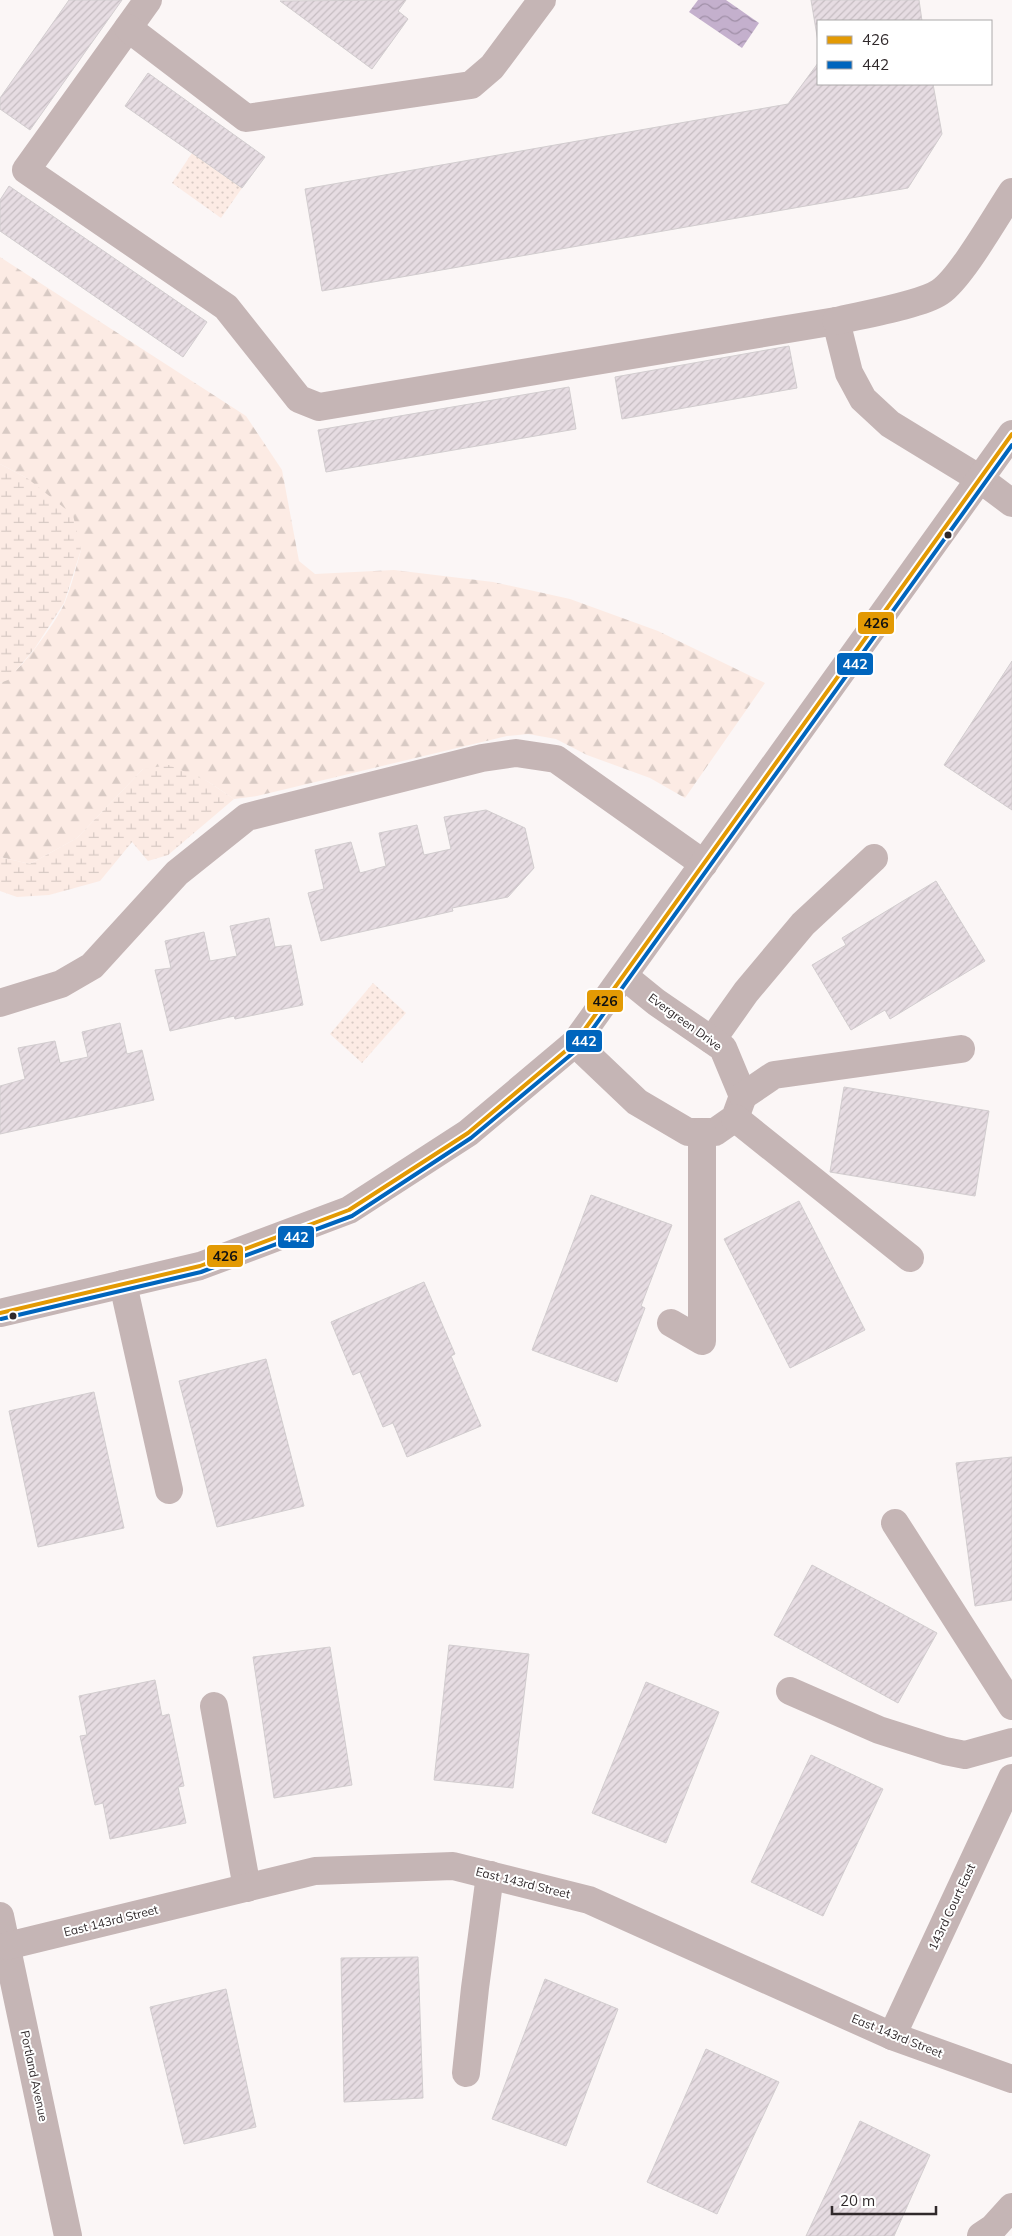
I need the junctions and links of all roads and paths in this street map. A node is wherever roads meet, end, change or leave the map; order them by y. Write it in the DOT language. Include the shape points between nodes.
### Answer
graph roads {
  1 [pos="148,0"];
  2 [pos="542,0"];
  3 [pos="128,28"];
  4 [pos="1012,192"];
  5 [pos="836,321"];
  6 [pos="1012,434"];
  7 [pos="980,479"];
  8 [pos="1012,503"];
  9 [pos="874,858"];
  10 [pos="704,864"];
  11 [pos="624,976"];
  12 [pos="0,1003"];
  13 [pos="712,1040"];
  14 [pos="575,1043"];
  15 [pos="961,1049"];
  16 [pos="739,1107"];
  17 [pos="702,1132"];
  18 [pos="910,1258"];
  19 [pos="123,1284"];
  20 [pos="0,1313"];
  21 [pos="671,1323"];
  22 [pos="169,1490"];
  23 [pos="895,1524"];
  24 [pos="790,1691"];
  25 [pos="214,1706"];
  26 [pos="1012,1706"];
  27 [pos="1012,1742"];
  28 [pos="1012,1778"];
  29 [pos="490,1875"];
  30 [pos="247,1888"];
  31 [pos="0,1916"];
  32 [pos="7,1946"];
  33 [pos="892,2036"];
  34 [pos="466,2073"];
  35 [pos="1012,2079"];
  36 [pos="1012,2207"];
  37 [pos="68,2236"];
  38 [pos="981,2236"];
  1 -- 3 [label="street"];
  2 -- 3 [label="street" via="492,68 471,85 246,118"];
  3 -- 5 [label="street" via="26,170 226,307 300,399 319,407"];
  4 -- 5 [label="street" via="957,275 940,292 925,299"];
  5 -- 7 [label="street" via="849,373 863,399 890,424"];
  6 -- 7 [label="street"];
  7 -- 8 [label="street"];
  7 -- 10 [label="street"];
  9 -- 13 [label="street" via="804,924 746,992"];
  10 -- 11 [label="street"];
  10 -- 12 [label="street" via="556,759 516,753 482,758 247,817 177,873 92,966 61,984"];
  11 -- 13 [label="street, Evergreen Drive"];
  11 -- 14 [label="street"];
  13 -- 16 [label="street, Evergreen Drive" via="723,1048"];
  14 -- 17 [label="street" via="637,1102 688,1132"];
  14 -- 19 [label="street" via="468,1133 349,1210 200,1266"];
  15 -- 16 [label="street" via="774,1075"];
  16 -- 17 [label="street" via="715,1132"];
  16 -- 18 [label="street"];
  17 -- 21 [label="street" via="702,1341"];
  19 -- 20 [label="street"];
  19 -- 22 [label="street"];
  23 -- 26 [label="street"];
  24 -- 27 [label="street" via="879,1730 944,1751 965,1755"];
  25 -- 30 [label="street"];
  28 -- 33 [label="street, 143rd Court East"];
  29 -- 30 [label="street, East 143rd Street" via="454,1866 315,1871"];
  29 -- 33 [label="street, East 143rd Street" via="589,1900"];
  29 -- 34 [label="street"];
  30 -- 32 [label="street, East 143rd Street"];
  31 -- 32 [label="street, Portland Avenue"];
  32 -- 37 [label="street, Portland Avenue"];
  33 -- 35 [label="street, East 143rd Street"];
  36 -- 38 [label="street"];
}
